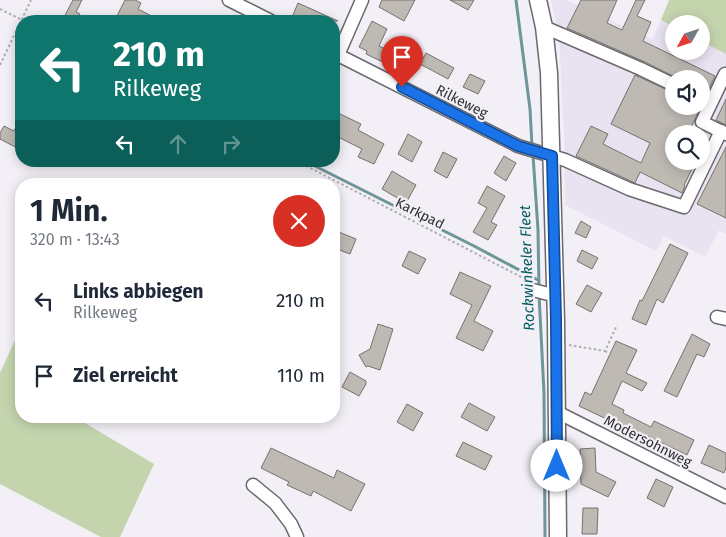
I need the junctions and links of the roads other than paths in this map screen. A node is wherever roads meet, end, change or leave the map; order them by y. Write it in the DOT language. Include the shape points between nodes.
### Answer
graph roads {
  1 [pos="229,0"];
  2 [pos="362,0"];
  3 [pos="538,0"];
  4 [pos="260,15"];
  5 [pos="544,27"];
  6 [pos="340,46"];
  7 [pos="340,56"];
  8 [pos="725,74"];
  9 [pos="665,80"];
  10 [pos="710,95"];
  11 [pos="703,115"];
  12 [pos="723,132"];
  13 [pos="547,155"];
  14 [pos="556,412"];
  15 [pos="253,485"];
  16 [pos="726,497"];
  17 [pos="297,537"];
  18 [pos="558,537"];
  1 -- 4 [label="street"];
  2 -- 6 [label="street"];
  3 -- 5 [label="main road"];
  5 -- 9 [label="street"];
  5 -- 13 [label="main road" via="550,73"];
  7 -- 13 [label="street, Rilkeweg" via="518,146"];
  8 -- 10 [label="street"];
  11 -- 12 [label="street" via="702,122"];
  12 -- 13 [label="street, Rilkeweg" via="684,207 629,189"];
  13 -- 14 [label="main road" via="541,291 556,343"];
  14 -- 16 [label="street, Modersohnweg"];
  14 -- 18 [label="main road"];
  15 -- 17 [label="street" via="275,503"];
}
